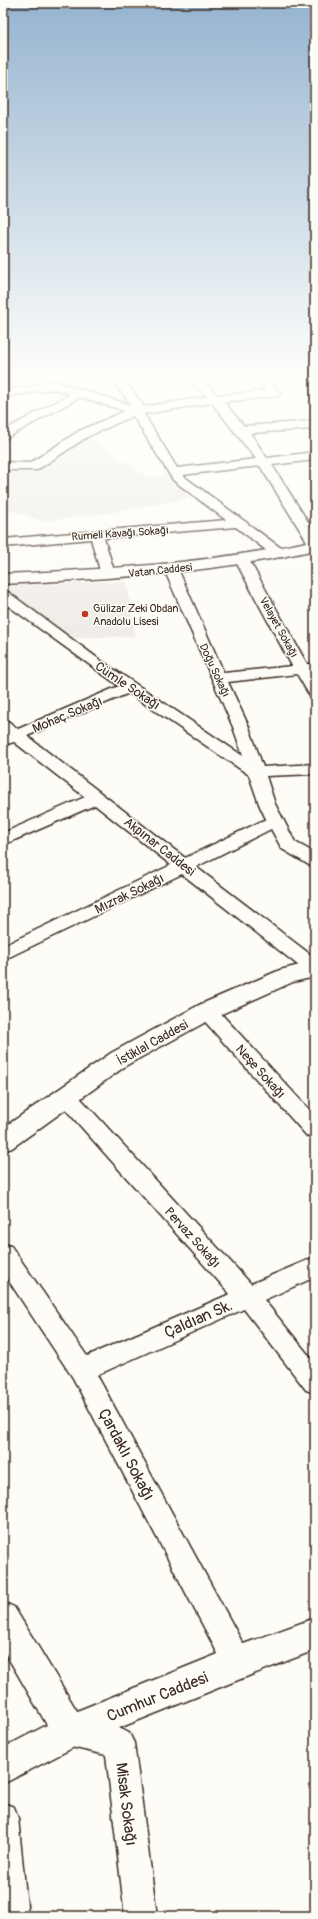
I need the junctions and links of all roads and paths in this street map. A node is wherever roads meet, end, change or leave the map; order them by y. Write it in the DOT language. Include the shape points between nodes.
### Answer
graph roads {
  1 [pos="171,468"];
  2 [pos="213,468"];
  3 [pos="266,468"];
  4 [pos="174,472"];
  5 [pos="238,523"];
  6 [pos="96,534"];
  7 [pos="3,543"];
  8 [pos="315,544"];
  9 [pos="280,554"];
  10 [pos="242,560"];
  11 [pos="171,569"];
  12 [pos="108,574"];
  13 [pos="3,579"];
  14 [pos="3,595"];
  15 [pos="308,668"];
  16 [pos="219,678"];
  17 [pos="131,687"];
  18 [pos="315,693"];
  19 [pos="3,725"];
  20 [pos="10,738"];
  21 [pos="315,769"];
  22 [pos="256,772"];
  23 [pos="98,798"];
  24 [pos="275,821"];
  25 [pos="3,840"];
  26 [pos="315,861"];
  27 [pos="185,866"];
  28 [pos="3,954"];
  29 [pos="315,968"];
  30 [pos="207,1011"];
  31 [pos="66,1096"];
  32 [pos="315,1130"];
  33 [pos="3,1141"];
  34 [pos="3,1252"];
  35 [pos="315,1266"];
  36 [pos="248,1296"];
  37 [pos="82,1370"];
  38 [pos="315,1382"];
  39 [pos="3,1618"];
  40 [pos="315,1634"];
  41 [pos="238,1663"];
  42 [pos="70,1731"];
  43 [pos="3,1767"];
  44 [pos="3,1818"];
  45 [pos="12,1916"];
  46 [pos="140,1916"];
  1 -- 4 [label="street"];
  2 -- 4 [label="street"];
  3 -- 8 [label="street"];
  4 -- 5 [label="street" via="177,477"];
  5 -- 6 [label="street, Rumeli Kavağı Sokağı"];
  5 -- 9 [label="street"];
  6 -- 7 [label="street, Rumeli Kavağı Sokağı"];
  6 -- 12 [label="street"];
  8 -- 9 [label="street, Vatan Caddesi"];
  9 -- 10 [label="street, Vatan Caddesi"];
  10 -- 11 [label="street, Vatan Caddesi"];
  10 -- 15 [label="street, Velayet Sokağı"];
  11 -- 12 [label="street, Vatan Caddesi"];
  11 -- 16 [label="street, Doğu Sokağı"];
  12 -- 13 [label="street, Vatan Caddesi"];
  14 -- 17 [label="street, Cümle Sokağı"];
  15 -- 16 [label="street"];
  15 -- 18 [label="street, Velayet Sokağı"];
  16 -- 22 [label="street, Doğu Sokağı" via="241,727"];
  17 -- 20 [label="street, Mohaç Sokağı"];
  17 -- 22 [label="street, Cümle Sokağı"];
  19 -- 20 [label="street, Akpınar Caddesi"];
  20 -- 23 [label="street, Akpınar Caddesi"];
  21 -- 22 [label="street"];
  22 -- 24 [label="street, Doğu Sokağı"];
  23 -- 25 [label="street"];
  23 -- 27 [label="street, Akpınar Caddesi"];
  24 -- 26 [label="street" via="288,845"];
  24 -- 27 [label="street, Mızrak Sokağı"];
  27 -- 28 [label="street, Mızrak Sokağı"];
  27 -- 29 [label="street, Akpınar Caddesi"];
  29 -- 30 [label="street, İstiklal Caddesi" via="288,975"];
  30 -- 31 [label="street, İstiklal Caddesi" via="119,1059"];
  30 -- 32 [label="street, Neşe Sokağı"];
  31 -- 33 [label="street, İstiklal Caddesi"];
  31 -- 36 [label="street, Pervaz Sokağı"];
  34 -- 37 [label="street, Çardaklı Sokağı"];
  35 -- 36 [label="street, Çaldıan Sk."];
  36 -- 37 [label="street, Çaldıan Sk."];
  36 -- 38 [label="street, Pervaz Sokağı"];
  37 -- 41 [label="street, Çardaklı Sokağı"];
  39 -- 42 [label="street"];
  40 -- 41 [label="street, Cumhur Caddesi"];
  41 -- 42 [label="street, Cumhur Caddesi"];
  42 -- 43 [label="street, Cumhur Caddesi"];
  42 -- 46 [label="street, Misak Sokağı" via="119,1743"];
  44 -- 45 [label="street"];
}
